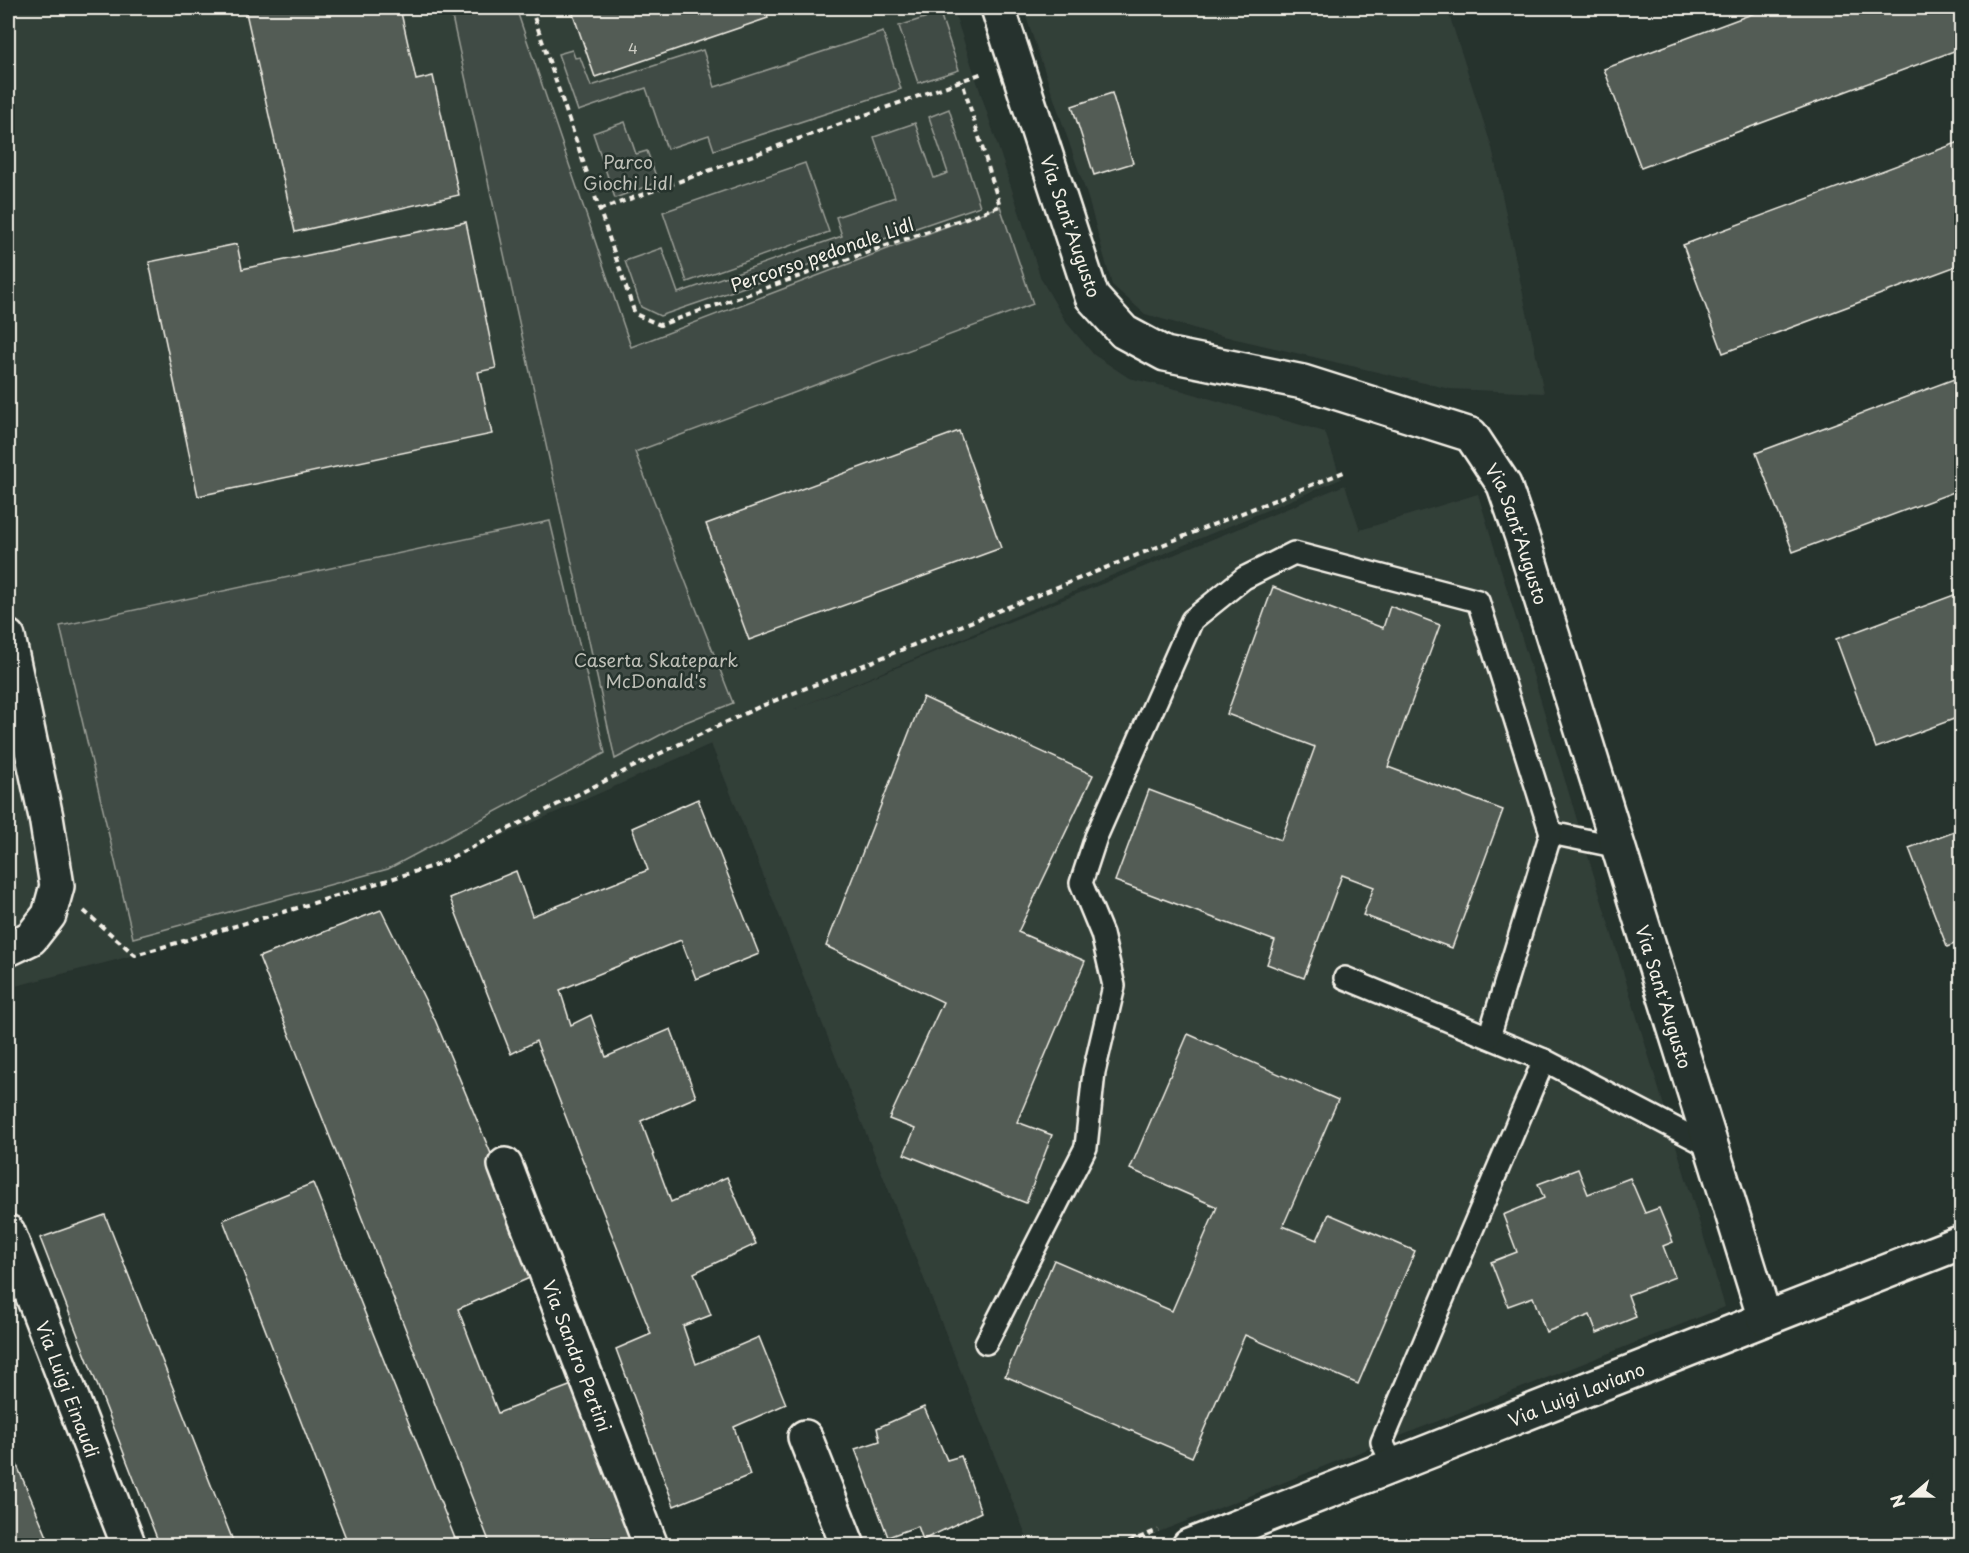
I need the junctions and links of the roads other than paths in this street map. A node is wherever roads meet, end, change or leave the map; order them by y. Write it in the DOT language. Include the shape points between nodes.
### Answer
graph roads {
  1 [pos="998,8"];
  2 [pos="8,637"];
  3 [pos="8,717"];
  4 [pos="32,757"];
  5 [pos="1551,833"];
  6 [pos="1619,847"];
  7 [pos="8,949"];
  8 [pos="1345,978"];
  9 [pos="1488,1037"];
  10 [pos="1544,1060"];
  11 [pos="1712,1147"];
  12 [pos="505,1165"];
  13 [pos="8,1232"];
  14 [pos="1962,1242"];
  15 [pos="1765,1320"];
  16 [pos="986,1344"];
  17 [pos="805,1437"];
  18 [pos="1393,1465"];
  19 [pos="129,1545"];
  20 [pos="651,1545"];
  21 [pos="848,1545"];
  22 [pos="1189,1545"];
  1 -- 6 [label="street, Via Sant'Augusto" via="1092,297 1124,332 1165,354 1303,382 1471,435 1504,485"];
  2 -- 4 [label="street"];
  3 -- 4 [label="street"];
  4 -- 7 [label="street" via="57,886 50,915 31,938"];
  5 -- 6 [label="lane"];
  5 -- 9 [label="lane"];
  5 -- 16 [label="lane" via="1478,601 1294,553 1244,578 1192,620 1096,837 1082,883 1102,934 1114,986 1094,1072 1086,1147"];
  6 -- 11 [label="street, Via Sant'Augusto"];
  8 -- 9 [label="lane"];
  9 -- 10 [label="lane"];
  10 -- 11 [label="lane"];
  10 -- 18 [label="lane" via="1382,1442"];
  11 -- 15 [label="street, Via Sant'Augusto"];
  12 -- 20 [label="street, Via Sandro Pertini"];
  13 -- 19 [label="street, Via Luigi Einaudi"];
  14 -- 15 [label="street, Via Luigi Laviano"];
  15 -- 18 [label="street, Via Luigi Laviano"];
  17 -- 21 [label="street"];
  18 -- 22 [label="street, Via Luigi Laviano"];
}
